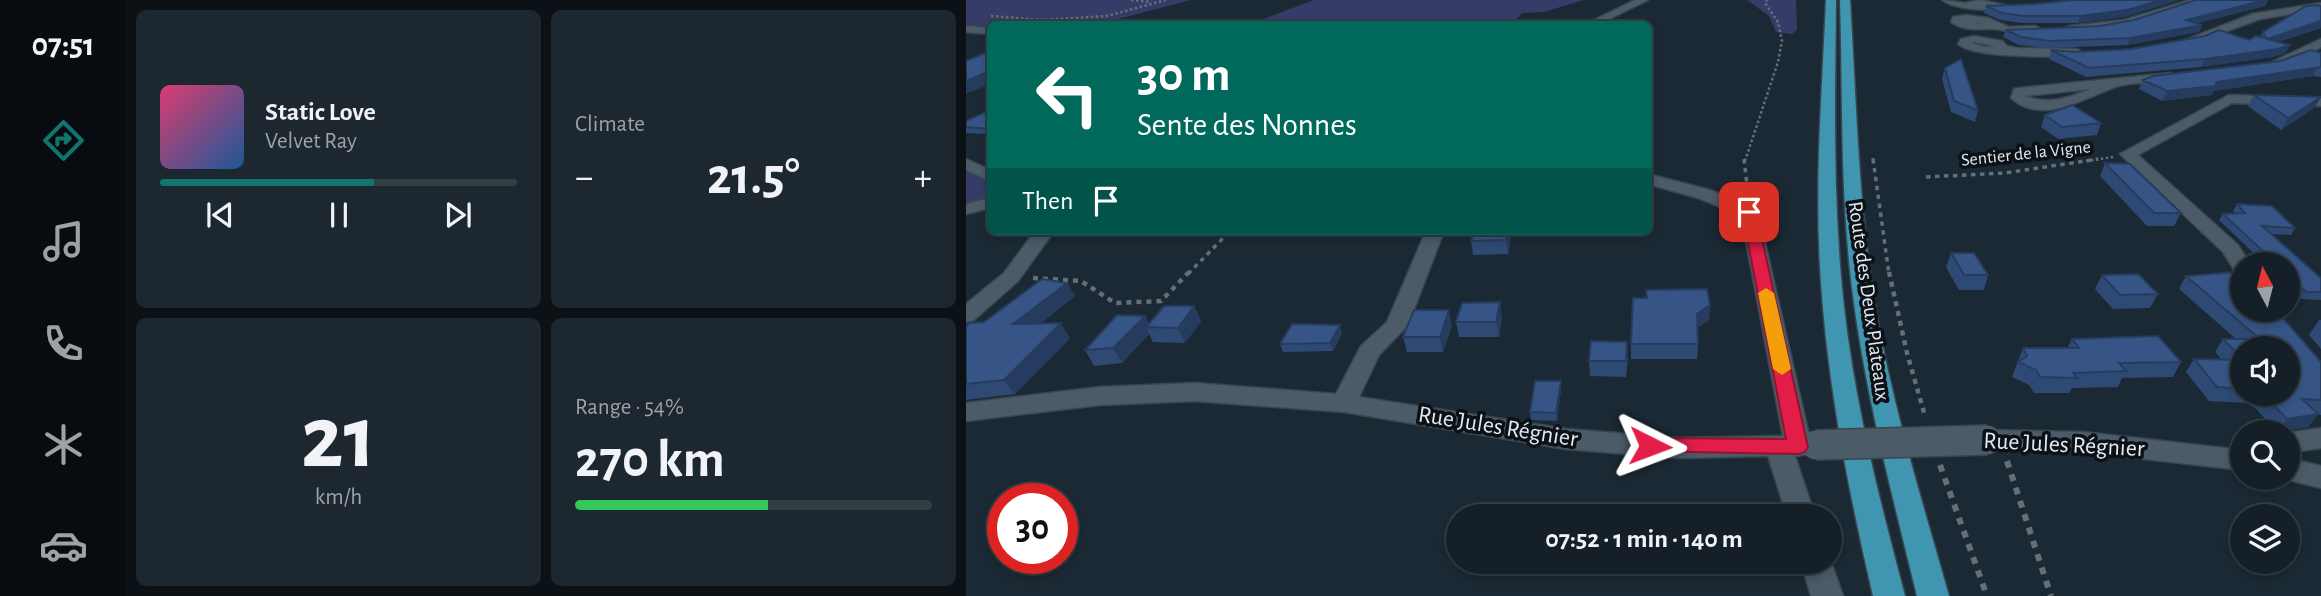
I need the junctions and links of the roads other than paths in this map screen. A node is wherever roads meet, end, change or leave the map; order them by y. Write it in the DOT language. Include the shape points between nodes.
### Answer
graph roads {
  1 [pos="1643,0"];
  2 [pos="1831,0"];
  3 [pos="1845,0"];
  4 [pos="1947,0"];
  5 [pos="2200,0"];
  6 [pos="1977,3"];
  7 [pos="2321,6"];
  8 [pos="2032,7"];
  9 [pos="1598,21"];
  10 [pos="1992,25"];
  11 [pos="966,29"];
  12 [pos="2046,29"];
  13 [pos="2058,29"];
  14 [pos="987,31"];
  15 [pos="2321,42"];
  16 [pos="2175,43"];
  17 [pos="2003,49"];
  18 [pos="2090,52"];
  19 [pos="2263,65"];
  20 [pos="2189,75"];
  21 [pos="2115,82"];
  22 [pos="2321,102"];
  23 [pos="966,164"];
  24 [pos="987,174"];
  25 [pos="1652,180"];
  26 [pos="987,204"];
  27 [pos="966,209"];
  28 [pos="1042,235"];
  29 [pos="1433,235"];
  30 [pos="2233,252"];
  31 [pos="966,315"];
  32 [pos="1344,403"];
  33 [pos="966,412"];
  34 [pos="2321,438"];
  35 [pos="2300,441"];
  36 [pos="1798,446"];
  37 [pos="2230,459"];
  38 [pos="2300,472"];
  39 [pos="2321,477"];
  40 [pos="1800,504"];
  41 [pos="1820,574"];
  42 [pos="1827,596"];
  43 [pos="1889,596"];
  44 [pos="1933,596"];
  1 -- 9 [label="street"];
  2 -- 43 [label="main road, Route des Deux Plateaux" via="1827,179 1831,278 1846,396"];
  3 -- 44 [label="main road, Route des Deux Plateaux" via="1862,287 1885,411"];
  4 -- 6 [label="street" via="1958,6"];
  5 -- 13 [label="street" via="2125,23"];
  6 -- 8 [label="street"];
  7 -- 16 [label="street" via="2294,7 2233,23 2199,40"];
  10 -- 12 [label="street" via="2008,30"];
  11 -- 14 [label="street"];
  15 -- 19 [label="street" via="2295,57"];
  17 -- 18 [label="street"];
  20 -- 21 [label="street"];
  21 -- 21 [label="street" via="2019,92 2018,98 2053,106"];
  22 -- 30 [label="street" via="2229,99 2128,154"];
  23 -- 24 [label="street"];
  25 -- 36 [label="street" via="1749,212"];
  26 -- 27 [label="street"];
  28 -- 31 [label="street" via="1011,277"];
  29 -- 32 [label="street" via="1397,325 1369,351"];
  32 -- 33 [label="street, Rue Jules Régnier" via="1195,392 1100,396"];
  32 -- 36 [label="street, Rue Jules Régnier" via="1566,439 1678,447"];
  34 -- 35 [label="street"];
  36 -- 37 [label="street, Rue Jules Régnier, bridge" via="2082,442"];
  36 -- 40 [label="street"];
  38 -- 39 [label="street"];
  41 -- 42 [label="street"];
}
